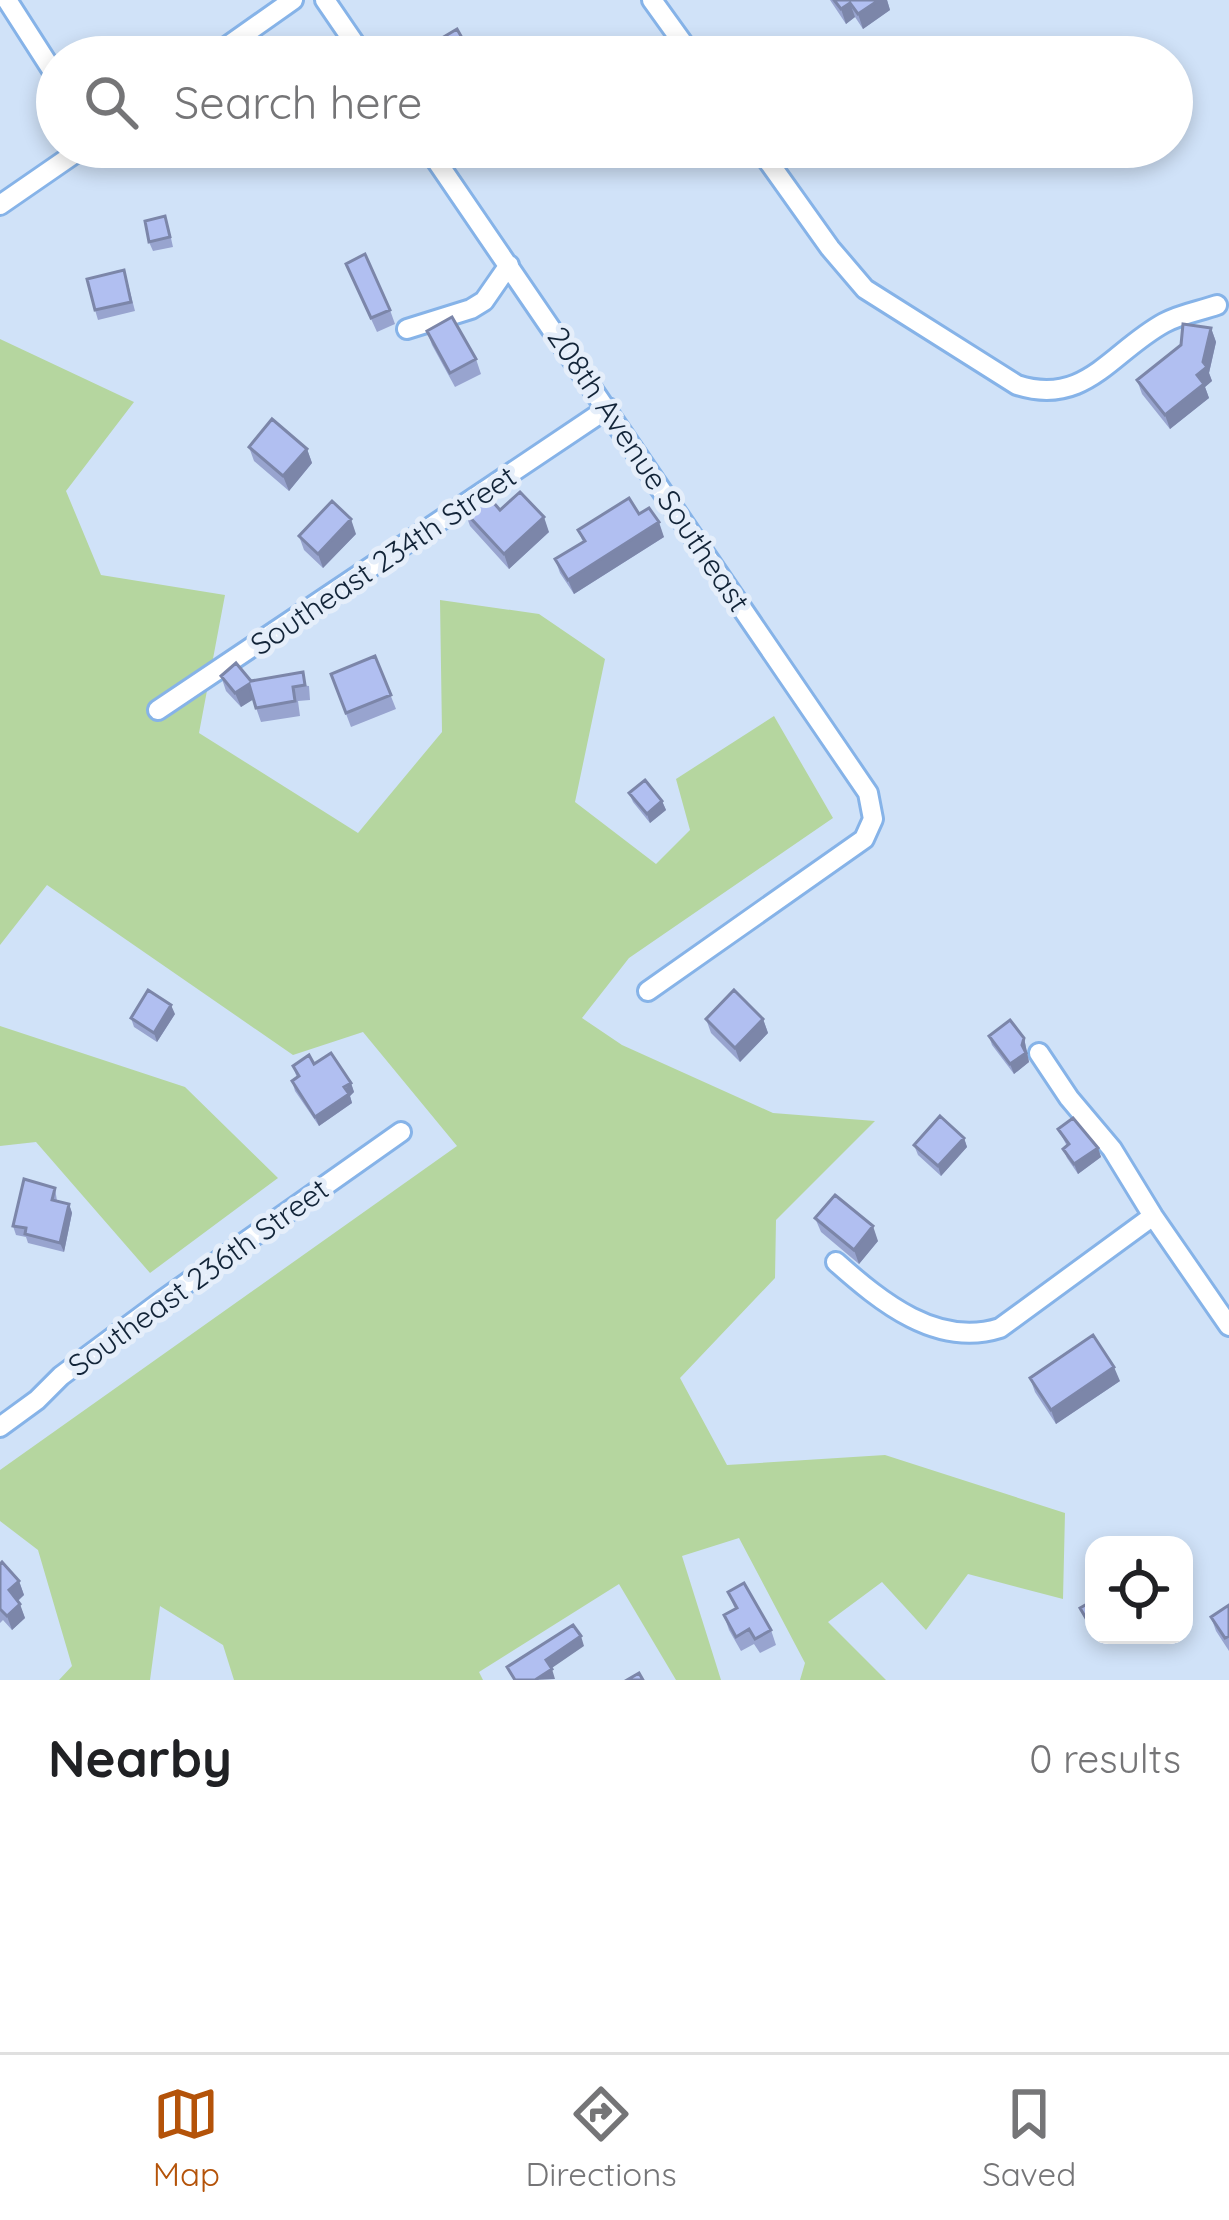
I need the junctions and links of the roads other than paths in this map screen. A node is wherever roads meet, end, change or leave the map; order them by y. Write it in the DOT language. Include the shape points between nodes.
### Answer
graph roads {
  1 [pos="7,0"];
  2 [pos="292,0"];
  3 [pos="325,0"];
  4 [pos="652,0"];
  5 [pos="241,36"];
  6 [pos="350,36"];
  7 [pos="678,36"];
  8 [pos="36,45"];
  9 [pos="54,168"];
  10 [pos="442,168"];
  11 [pos="773,168"];
  12 [pos="0,205"];
  13 [pos="509,265"];
  14 [pos="1217,305"];
  15 [pos="407,328"];
  16 [pos="608,408"];
  17 [pos="158,710"];
  18 [pos="648,991"];
  19 [pos="1039,1053"];
  20 [pos="401,1132"];
  21 [pos="1153,1216"];
  22 [pos="836,1262"];
  23 [pos="1229,1326"];
  24 [pos="0,1427"];
  1 -- 8 [label="street"];
  2 -- 5 [label="street"];
  3 -- 6 [label="street"];
  4 -- 7 [label="street"];
  9 -- 12 [label="street"];
  10 -- 13 [label="street, 208th Avenue Southeast"];
  11 -- 14 [label="street" via="865,289 1017,385 1040,392 1076,385 1163,324"];
  13 -- 15 [label="street" via="484,301"];
  13 -- 16 [label="street, 208th Avenue Southeast"];
  16 -- 17 [label="street, Southeast 234th Street"];
  16 -- 18 [label="street, 208th Avenue Southeast" via="868,793 873,819 864,839"];
  19 -- 21 [label="street"];
  20 -- 24 [label="street, Southeast 236th Street"];
  21 -- 22 [label="street" via="982,1334 905,1316"];
  21 -- 23 [label="street"];
}
